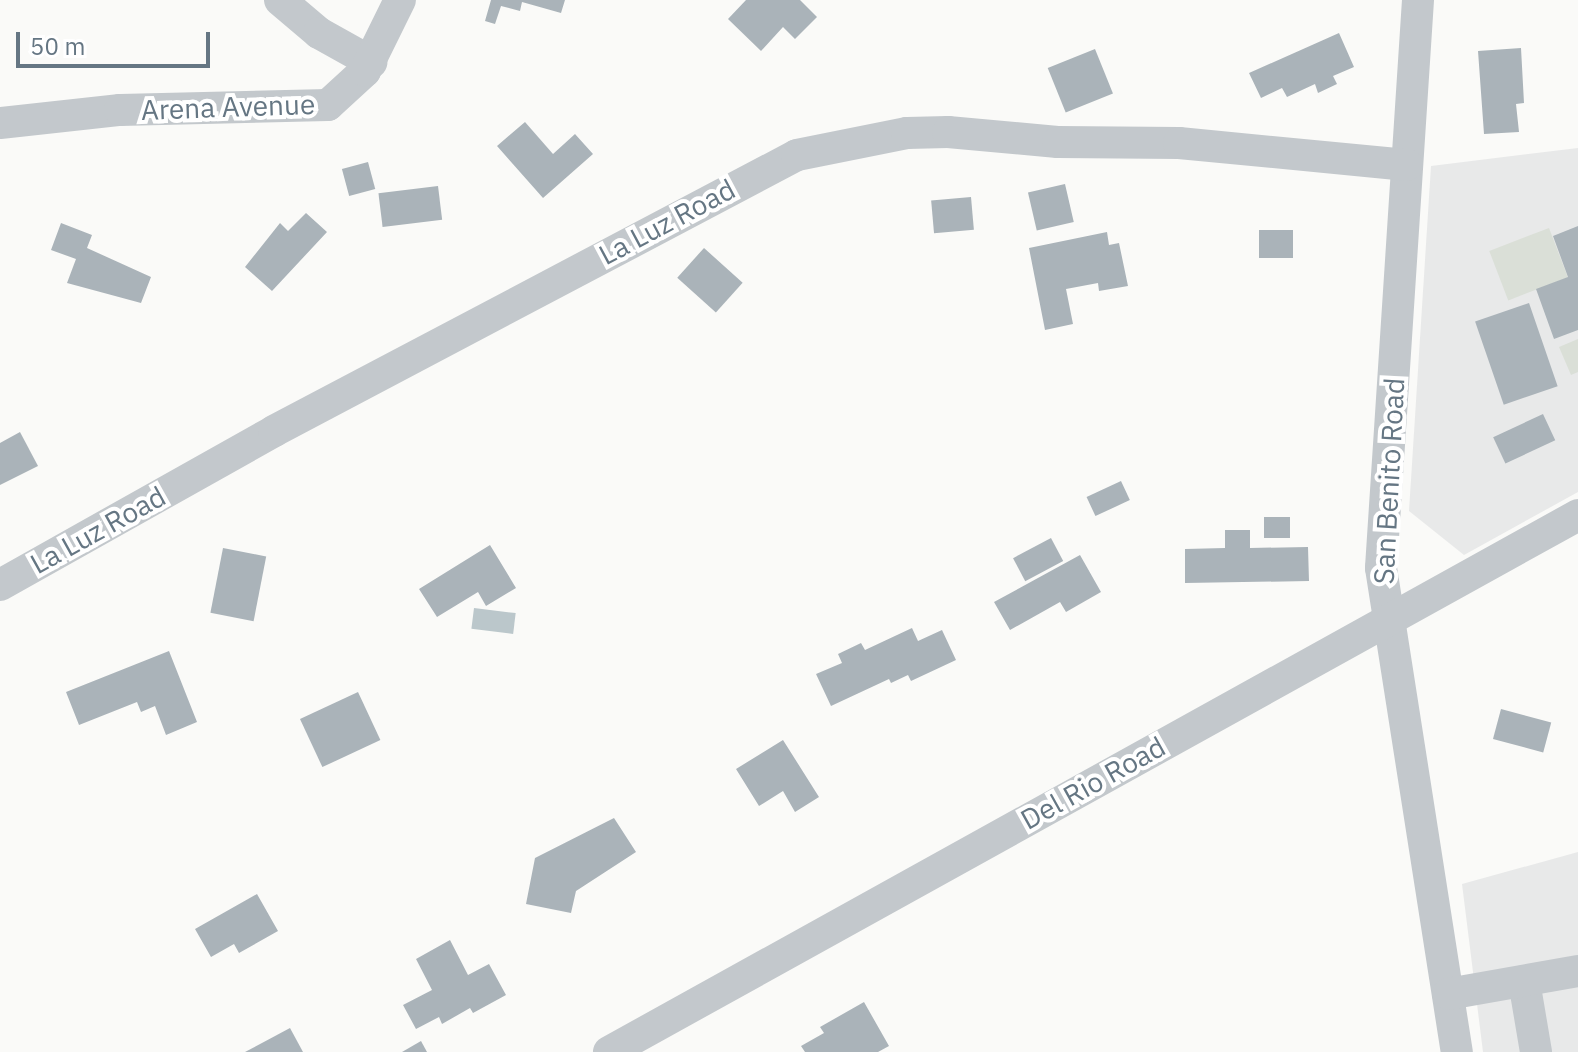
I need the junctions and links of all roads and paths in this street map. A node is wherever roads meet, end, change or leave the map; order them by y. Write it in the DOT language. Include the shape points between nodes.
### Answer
graph roads {
  1 [pos="280,0"];
  2 [pos="400,0"];
  3 [pos="1418,0"];
  4 [pos="371,62"];
  5 [pos="0,123"];
  6 [pos="1407,165"];
  7 [pos="1578,515"];
  8 [pos="0,585"];
  9 [pos="1385,622"];
  10 [pos="1578,971"];
  11 [pos="1524,981"];
  12 [pos="1448,994"];
  13 [pos="609,1052"];
  14 [pos="1457,1052"];
  15 [pos="1536,1052"];
  1 -- 4 [label="street" via="319,33"];
  2 -- 4 [label="street, Arena Avenue"];
  3 -- 6 [label="street, San Benito Road"];
  4 -- 5 [label="street, Arena Avenue" via="328,105 120,110"];
  6 -- 8 [label="street, La Luz Road" via="1179,143 1058,142 948,132 907,133 797,155 274,431"];
  6 -- 9 [label="street, San Benito Road" via="1381,568"];
  7 -- 9 [label="street, Del Rio Road"];
  9 -- 12 [label="street, San Benito Road"];
  9 -- 13 [label="street, Del Rio Road"];
  10 -- 11 [label="street"];
  11 -- 12 [label="street"];
  11 -- 15 [label="street"];
  12 -- 14 [label="street, San Benito Road"];
}
